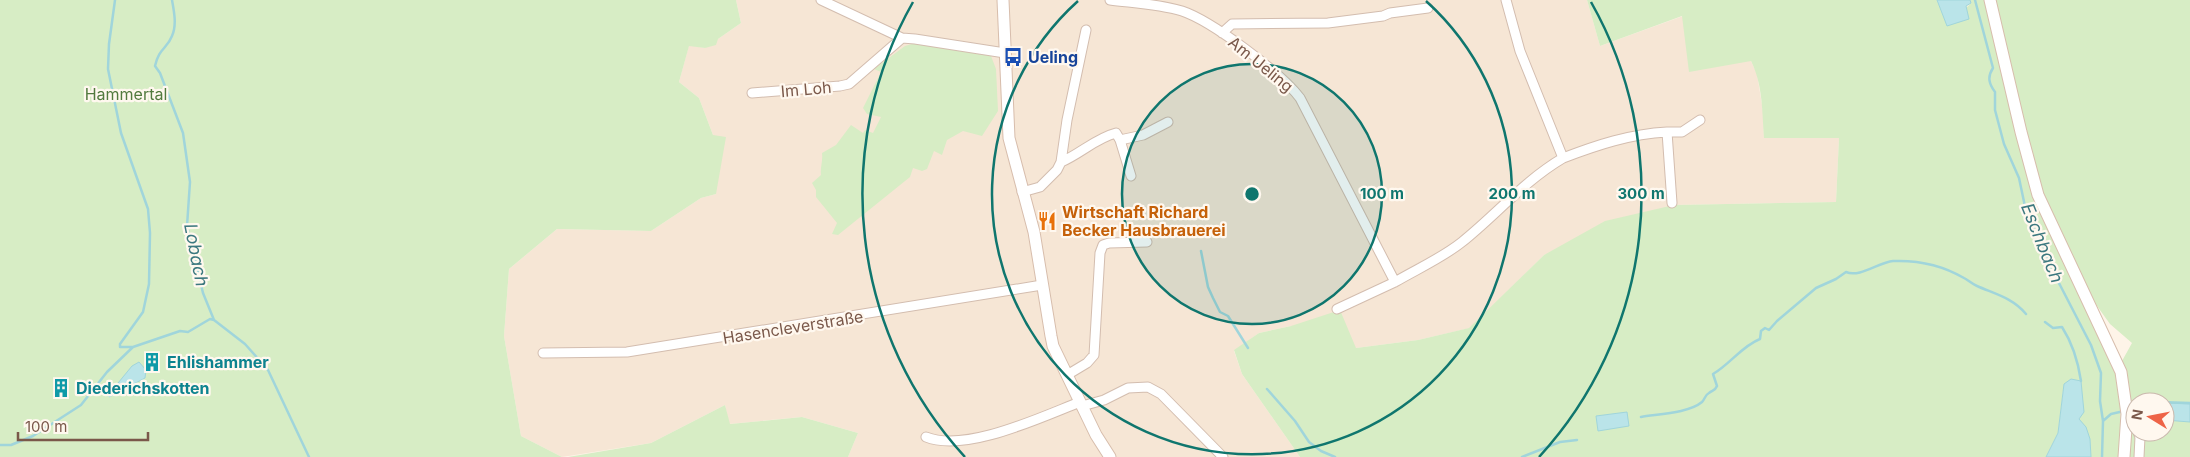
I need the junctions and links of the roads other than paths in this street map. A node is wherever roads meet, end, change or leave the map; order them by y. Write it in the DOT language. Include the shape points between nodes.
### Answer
graph roads {
  1 [pos="821,0"];
  2 [pos="1003,0"];
  3 [pos="1110,0"];
  4 [pos="1506,0"];
  5 [pos="1990,0"];
  6 [pos="1428,8"];
  7 [pos="1086,30"];
  8 [pos="1222,33"];
  9 [pos="902,38"];
  10 [pos="1005,53"];
  11 [pos="752,93"];
  12 [pos="1700,120"];
  13 [pos="1168,122"];
  14 [pos="1668,132"];
  15 [pos="1120,140"];
  16 [pos="1563,158"];
  17 [pos="1061,162"];
  18 [pos="1131,176"];
  19 [pos="1022,192"];
  20 [pos="1672,203"];
  21 [pos="1147,242"];
  22 [pos="1395,282"];
  23 [pos="1042,285"];
  24 [pos="1337,309"];
  25 [pos="543,353"];
  26 [pos="1067,375"];
  27 [pos="2125,399"];
  28 [pos="1081,404"];
  29 [pos="926,437"];
  30 [pos="2129,442"];
  31 [pos="2140,442"];
  32 [pos="1110,457"];
  33 [pos="1223,457"];
  34 [pos="2124,457"];
  35 [pos="2139,457"];
  1 -- 9 [label="street"];
  2 -- 10 [label="main road"];
  3 -- 8 [label="street, Am Ueling" via="1184,12"];
  4 -- 16 [label="street" via="1520,51"];
  5 -- 27 [label="main road" via="2038,195 2116,359"];
  6 -- 8 [label="street" via="1328,23 1232,24"];
  7 -- 17 [label="street"];
  8 -- 22 [label="street, Am Ueling" via="1290,84 1300,98"];
  9 -- 10 [label="street"];
  9 -- 11 [label="street, Im Loh" via="848,84"];
  10 -- 19 [label="main road" via="1009,138"];
  12 -- 14 [label="street" via="1682,132"];
  13 -- 15 [label="street" via="1143,135"];
  14 -- 16 [label="street" via="1604,142"];
  14 -- 20 [label="street"];
  15 -- 17 [label="street" via="1116,133 1107,135"];
  15 -- 18 [label="street"];
  16 -- 22 [label="street" via="1517,190 1461,243"];
  17 -- 19 [label="street" via="1040,187"];
  19 -- 23 [label="main road" via="1034,232"];
  21 -- 26 [label="street" via="1109,242 1103,245 1094,355"];
  22 -- 24 [label="street"];
  23 -- 25 [label="street, Hasencleverstraße" via="627,352"];
  23 -- 26 [label="main road" via="1053,346"];
  26 -- 28 [label="main road"];
  28 -- 29 [label="street" via="1004,432 937,442"];
  28 -- 32 [label="main road"];
  28 -- 33 [label="street" via="1104,400 1128,388 1151,388 1161,394"];
  30 -- 34 [label="main road"];
  31 -- 35 [label="street"];
}
